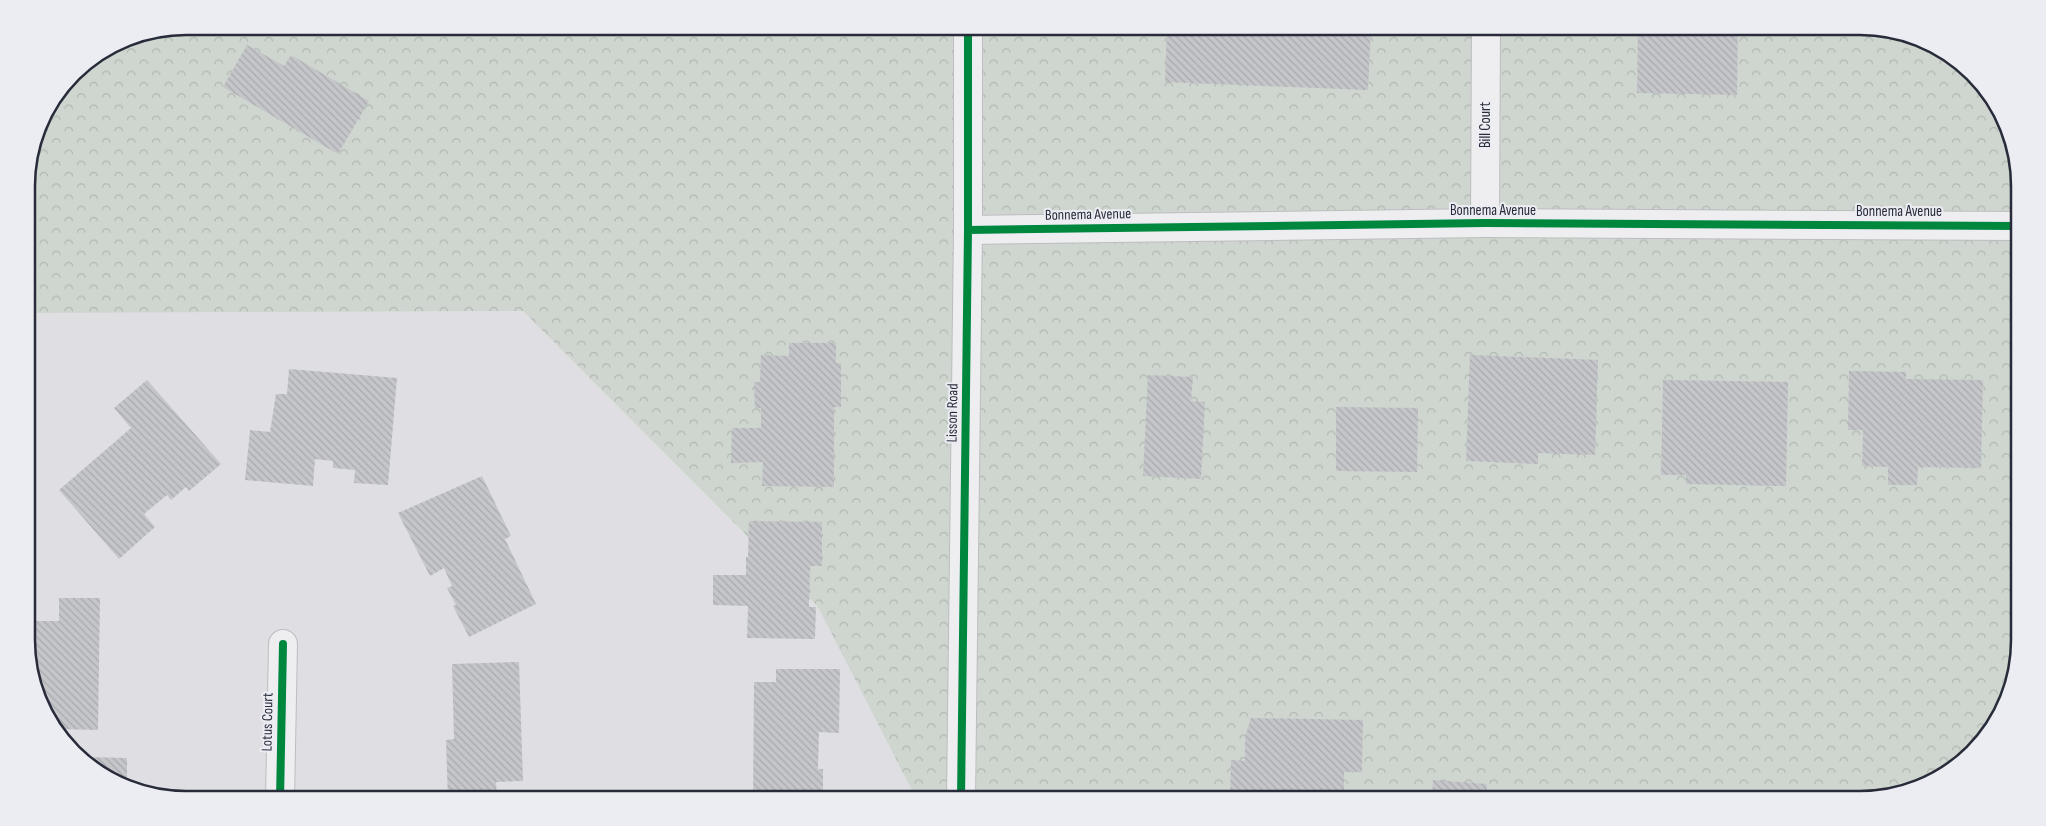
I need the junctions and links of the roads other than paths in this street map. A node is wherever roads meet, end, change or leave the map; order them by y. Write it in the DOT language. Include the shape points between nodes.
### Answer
graph roads {
  1 [pos="968,35"];
  2 [pos="1486,35"];
  3 [pos="1485,223"];
  4 [pos="2011,226"];
  5 [pos="968,230"];
  6 [pos="283,644"];
  7 [pos="280,791"];
  8 [pos="961,791"];
  1 -- 5 [label="street, Lisson Road"];
  2 -- 3 [label="street, Bill Court"];
  3 -- 4 [label="street, Bonnema Avenue"];
  3 -- 5 [label="street, Bonnema Avenue"];
  5 -- 8 [label="street, Lisson Road"];
  6 -- 7 [label="street, Lotus Court"];
}
